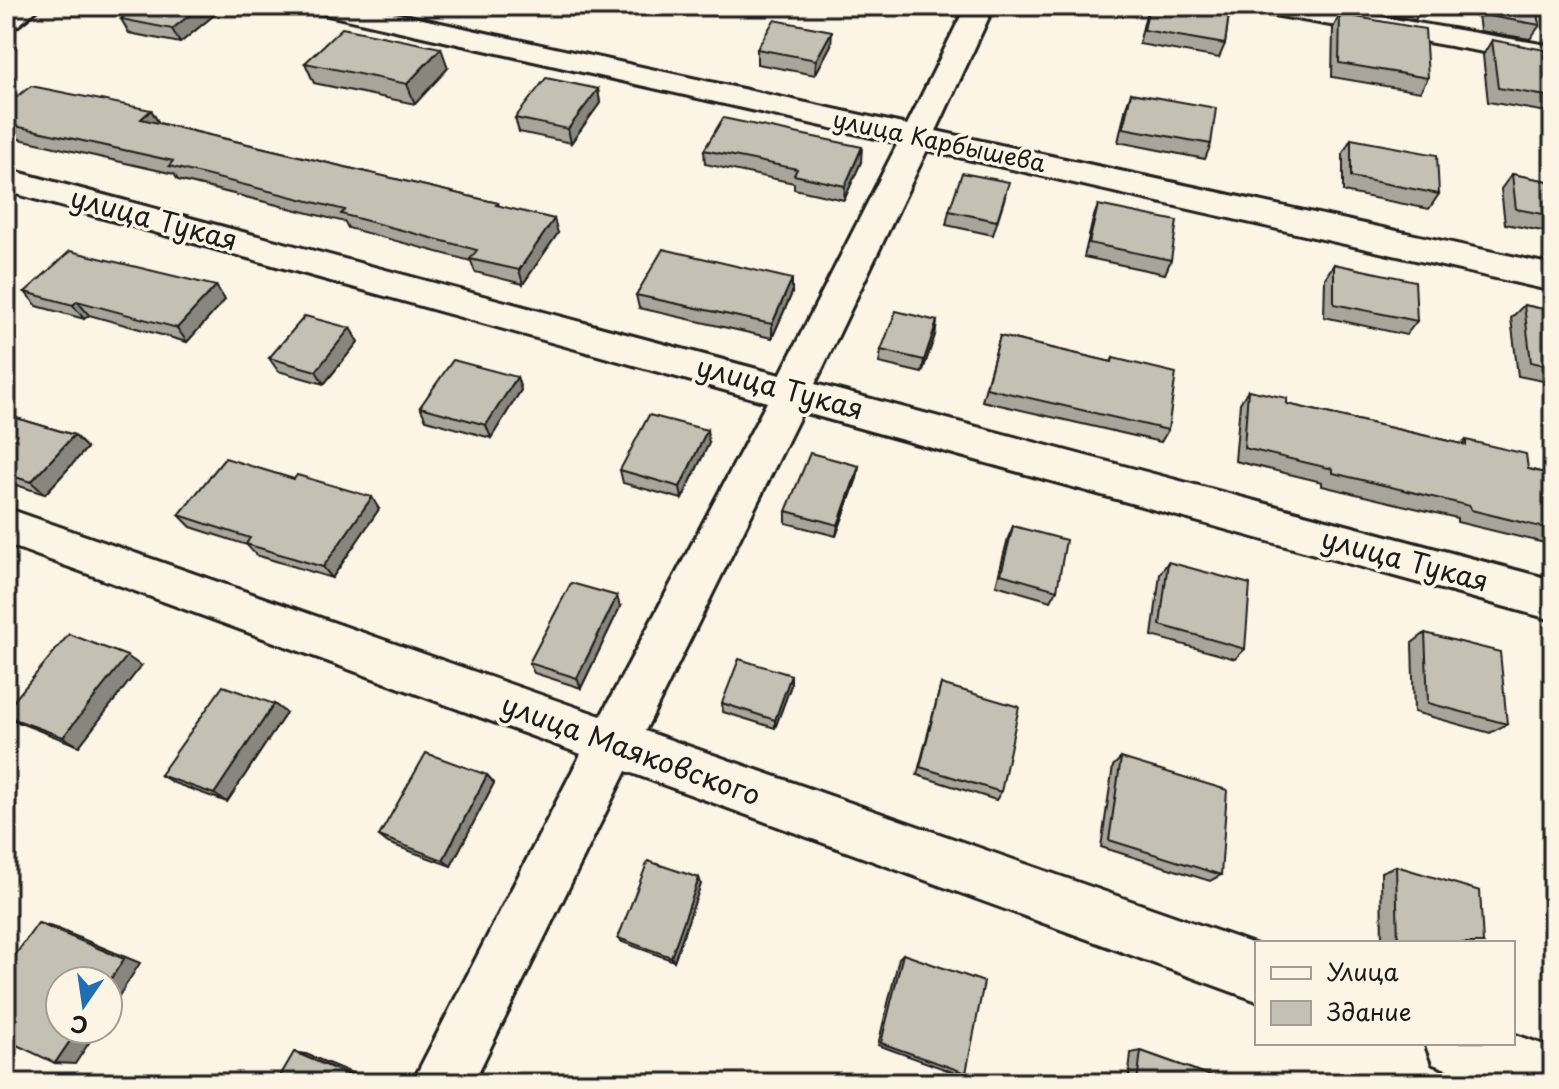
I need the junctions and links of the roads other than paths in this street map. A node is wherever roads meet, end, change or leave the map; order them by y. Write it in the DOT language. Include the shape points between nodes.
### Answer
graph roads {
  1 [pos="28,6"];
  2 [pos="324,6"];
  3 [pos="980,6"];
  4 [pos="1268,6"];
  5 [pos="6,21"];
  6 [pos="1547,54"];
  7 [pos="918,137"];
  8 [pos="6,180"];
  9 [pos="1553,278"];
  10 [pos="792,391"];
  11 [pos="6,526"];
  12 [pos="1553,600"];
  13 [pos="611,743"];
  14 [pos="1255,972"];
  15 [pos="1460,1045"];
  16 [pos="1553,1078"];
  17 [pos="442,1083"];
  1 -- 5 [label="street"];
  2 -- 7 [label="street, улица Карбышева"];
  3 -- 7 [label="street"];
  4 -- 6 [label="street"];
  7 -- 9 [label="street, улица Карбышева"];
  7 -- 10 [label="street"];
  8 -- 10 [label="street, улица Тукая"];
  10 -- 12 [label="street, улица Тукая"];
  10 -- 13 [label="street"];
  11 -- 13 [label="street, улица Маяковского"];
  13 -- 14 [label="street, улица Маяковского"];
  13 -- 17 [label="street"];
  15 -- 16 [label="street"];
}
